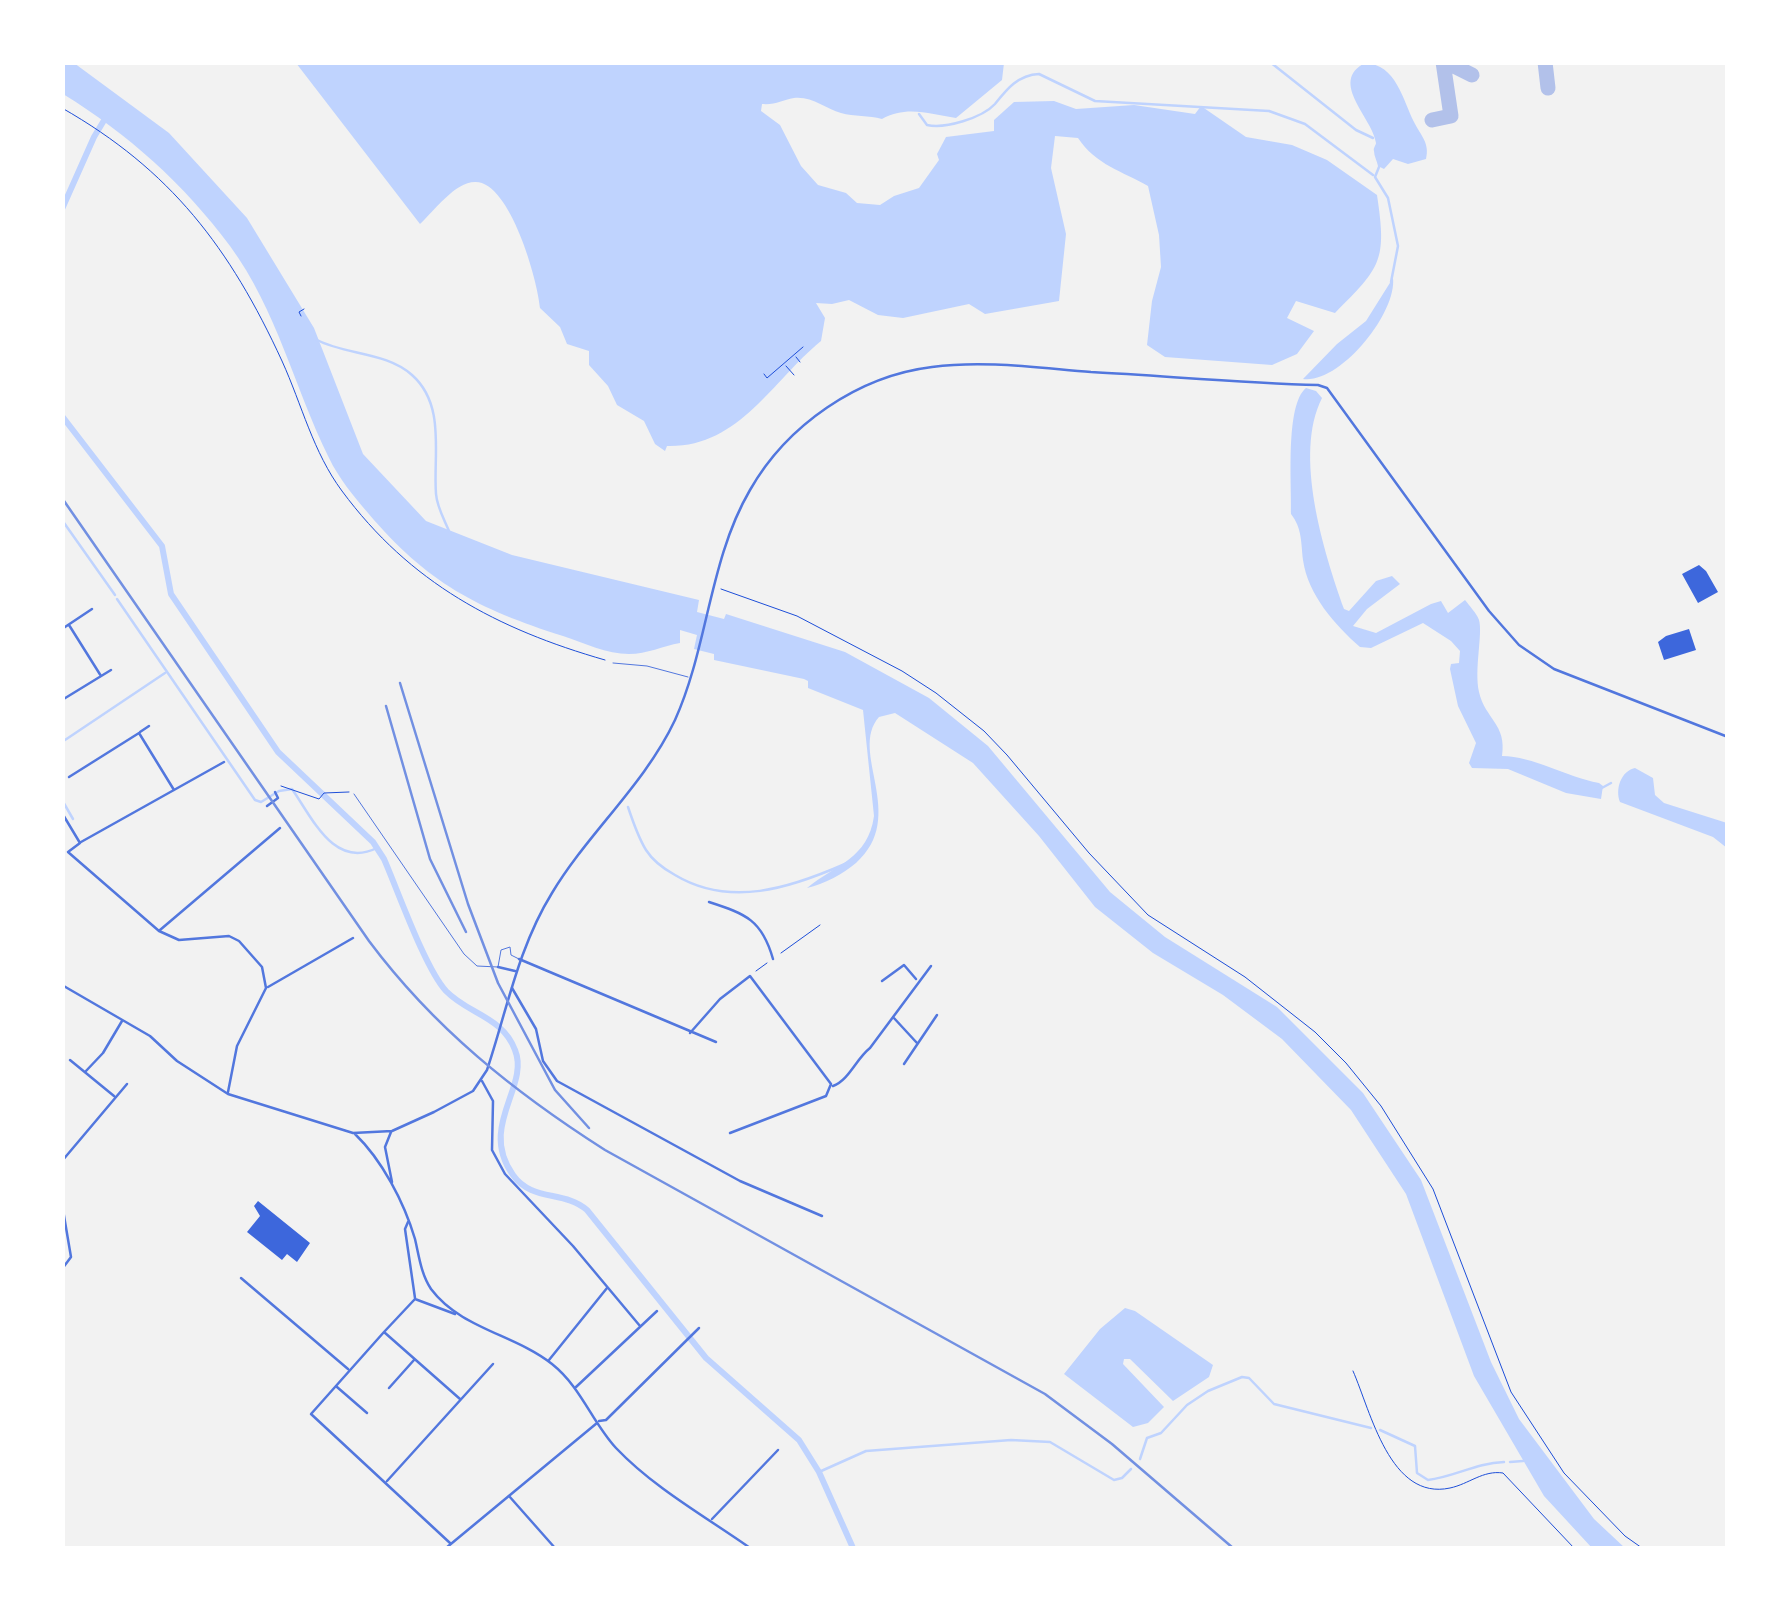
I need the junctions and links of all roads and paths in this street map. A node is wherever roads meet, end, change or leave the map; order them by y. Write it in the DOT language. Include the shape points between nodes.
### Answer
graph roads {
  1 [pos="62,108"];
  2 [pos="304,309"];
  3 [pos="301,316"];
  4 [pos="801,346"];
  5 [pos="794,355"];
  6 [pos="800,362"];
  7 [pos="784,364"];
  8 [pos="764,374"];
  9 [pos="794,375"];
  10 [pos="714,585"];
  11 [pos="92,609"];
  12 [pos="69,625"];
  13 [pos="62,629"];
  14 [pos="612,663"];
  15 [pos="110,670"];
  16 [pos="101,676"];
  17 [pos="690,677"];
  18 [pos="62,700"];
  19 [pos="149,726"];
  20 [pos="139,733"];
  21 [pos="1728,737"];
  22 [pos="224,762"];
  23 [pos="70,777"];
  24 [pos="175,791"];
  25 [pos="276,794"];
  26 [pos="354,794"];
  27 [pos="267,806"];
  28 [pos="62,813"];
  29 [pos="280,828"];
  30 [pos="80,842"];
  31 [pos="68,852"];
  32 [pos="62,856"];
  33 [pos="709,902"];
  34 [pos="820,924"];
  35 [pos="158,931"];
  36 [pos="353,938"];
  37 [pos="519,958"];
  38 [pos="772,959"];
  39 [pos="931,966"];
  40 [pos="498,967"];
  41 [pos="515,971"];
  42 [pos="750,976"];
  43 [pos="917,980"];
  44 [pos="882,981"];
  45 [pos="62,984"];
  46 [pos="511,986"];
  47 [pos="266,988"];
  48 [pos="937,1015"];
  49 [pos="892,1016"];
  50 [pos="122,1020"];
  51 [pos="690,1033"];
  52 [pos="716,1042"];
  53 [pos="917,1043"];
  54 [pos="70,1060"];
  55 [pos="904,1064"];
  56 [pos="85,1072"];
  57 [pos="482,1082"];
  58 [pos="127,1084"];
  59 [pos="831,1085"];
  60 [pos="228,1094"];
  61 [pos="115,1096"];
  62 [pos="392,1131"];
  63 [pos="353,1133"];
  64 [pos="730,1133"];
  65 [pos="64,1155"];
  66 [pos="62,1161"];
  67 [pos="393,1189"];
  68 [pos="62,1204"];
  69 [pos="822,1216"];
  70 [pos="408,1222"];
  71 [pos="62,1269"];
  72 [pos="241,1278"];
  73 [pos="608,1287"];
  74 [pos="415,1299"];
  75 [pos="656,1311"];
  76 [pos="456,1314"];
  77 [pos="640,1326"];
  78 [pos="699,1328"];
  79 [pos="384,1332"];
  80 [pos="415,1359"];
  81 [pos="548,1361"];
  82 [pos="493,1364"];
  83 [pos="349,1370"];
  84 [pos="1354,1371"];
  85 [pos="336,1386"];
  86 [pos="389,1388"];
  87 [pos="576,1388"];
  88 [pos="460,1400"];
  89 [pos="367,1414"];
  90 [pos="598,1422"];
  91 [pos="778,1450"];
  92 [pos="386,1482"];
  93 [pos="508,1495"];
  94 [pos="712,1521"];
  95 [pos="453,1546"];
  96 [pos="446,1548"];
  97 [pos="555,1548"];
  98 [pos="750,1548"];
  99 [pos="1574,1548"];
  100 [pos="1642,1548"];
  1 -- 14 [label="path" via="102,131 162,181 209,232 284,364 321,459 380,538 416,572 474,610"];
  2 -- 3 [label="path"];
  4 -- 5 [label="path"];
  5 -- 6 [label="path"];
  5 -- 7 [label="path"];
  7 -- 8 [label="path" via="768,379"];
  7 -- 9 [label="path"];
  10 -- 17 [label="street"];
  10 -- 21 [label="street" via="733,525 772,458 826,408 880,379 955,364 1318,385 1526,650 1568,675"];
  10 -- 100 [label="path" via="797,616 936,694 984,731 1148,915 1245,977 1346,1063 1433,1189 1512,1392 1564,1473"];
  11 -- 12 [label="street"];
  12 -- 13 [label="street"];
  12 -- 16 [label="street"];
  14 -- 17 [label="lane"];
  15 -- 16 [label="street"];
  16 -- 18 [label="street"];
  17 -- 37 [label="street" via="665,739 561,878"];
  19 -- 20 [label="street"];
  20 -- 23 [label="street"];
  20 -- 24 [label="street"];
  22 -- 24 [label="street"];
  24 -- 30 [label="street"];
  25 -- 26 [label="path" via="282,786 319,798"];
  25 -- 27 [label="street"];
  26 -- 40 [label="lane" via="464,954 477,966"];
  28 -- 30 [label="street"];
  29 -- 35 [label="street"];
  30 -- 31 [label="street"];
  31 -- 32 [label="street"];
  31 -- 35 [label="street"];
  33 -- 38 [label="street" via="741,912 759,927"];
  34 -- 38 [label="path"];
  35 -- 47 [label="street" via="179,940 217,934 239,941 262,968"];
  36 -- 47 [label="street"];
  37 -- 40 [label="lane" via="510,948 500,950"];
  37 -- 41 [label="street"];
  37 -- 51 [label="street"];
  38 -- 42 [label="path"];
  39 -- 43 [label="street"];
  40 -- 41 [label="street"];
  41 -- 46 [label="street"];
  42 -- 51 [label="street"];
  42 -- 59 [label="street"];
  43 -- 44 [label="street" via="904,965"];
  43 -- 49 [label="street"];
  45 -- 50 [label="street"];
  46 -- 57 [label="street"];
  46 -- 69 [label="street" via="557,1081 740,1181"];
  47 -- 60 [label="street" via="237,1046"];
  48 -- 53 [label="street"];
  49 -- 53 [label="street"];
  49 -- 59 [label="street" via="842,1082"];
  50 -- 56 [label="street"];
  50 -- 60 [label="street"];
  51 -- 52 [label="street"];
  53 -- 55 [label="street"];
  54 -- 56 [label="street"];
  56 -- 61 [label="street"];
  57 -- 62 [label="street"];
  57 -- 73 [label="street" via="493,1101 492,1150 504,1174"];
  58 -- 61 [label="street"];
  59 -- 64 [label="street" via="826,1096"];
  60 -- 63 [label="street"];
  61 -- 65 [label="street"];
  62 -- 63 [label="street"];
  62 -- 67 [label="street" via="384,1147"];
  63 -- 67 [label="street"];
  65 -- 66 [label="street"];
  67 -- 70 [label="street"];
  68 -- 71 [label="street" via="71,1256"];
  70 -- 74 [label="street"];
  70 -- 76 [label="street" via="428,1285"];
  72 -- 83 [label="street"];
  73 -- 77 [label="street"];
  73 -- 81 [label="street"];
  74 -- 76 [label="street"];
  74 -- 79 [label="street"];
  75 -- 77 [label="street"];
  76 -- 81 [label="street"];
  77 -- 87 [label="street"];
  78 -- 90 [label="street"];
  79 -- 80 [label="street"];
  79 -- 83 [label="street"];
  80 -- 86 [label="street"];
  80 -- 88 [label="street"];
  81 -- 87 [label="street"];
  82 -- 88 [label="street"];
  83 -- 85 [label="street"];
  84 -- 99 [label="path" via="1379,1442 1408,1478 1425,1490 1503,1473"];
  85 -- 89 [label="street"];
  85 -- 92 [label="street" via="312,1414"];
  87 -- 90 [label="street"];
  88 -- 92 [label="street"];
  90 -- 93 [label="street"];
  90 -- 94 [label="street" via="640,1469"];
  91 -- 94 [label="street"];
  92 -- 95 [label="street"];
  93 -- 95 [label="street"];
  93 -- 97 [label="street"];
  94 -- 98 [label="street"];
  95 -- 96 [label="street"];
}
